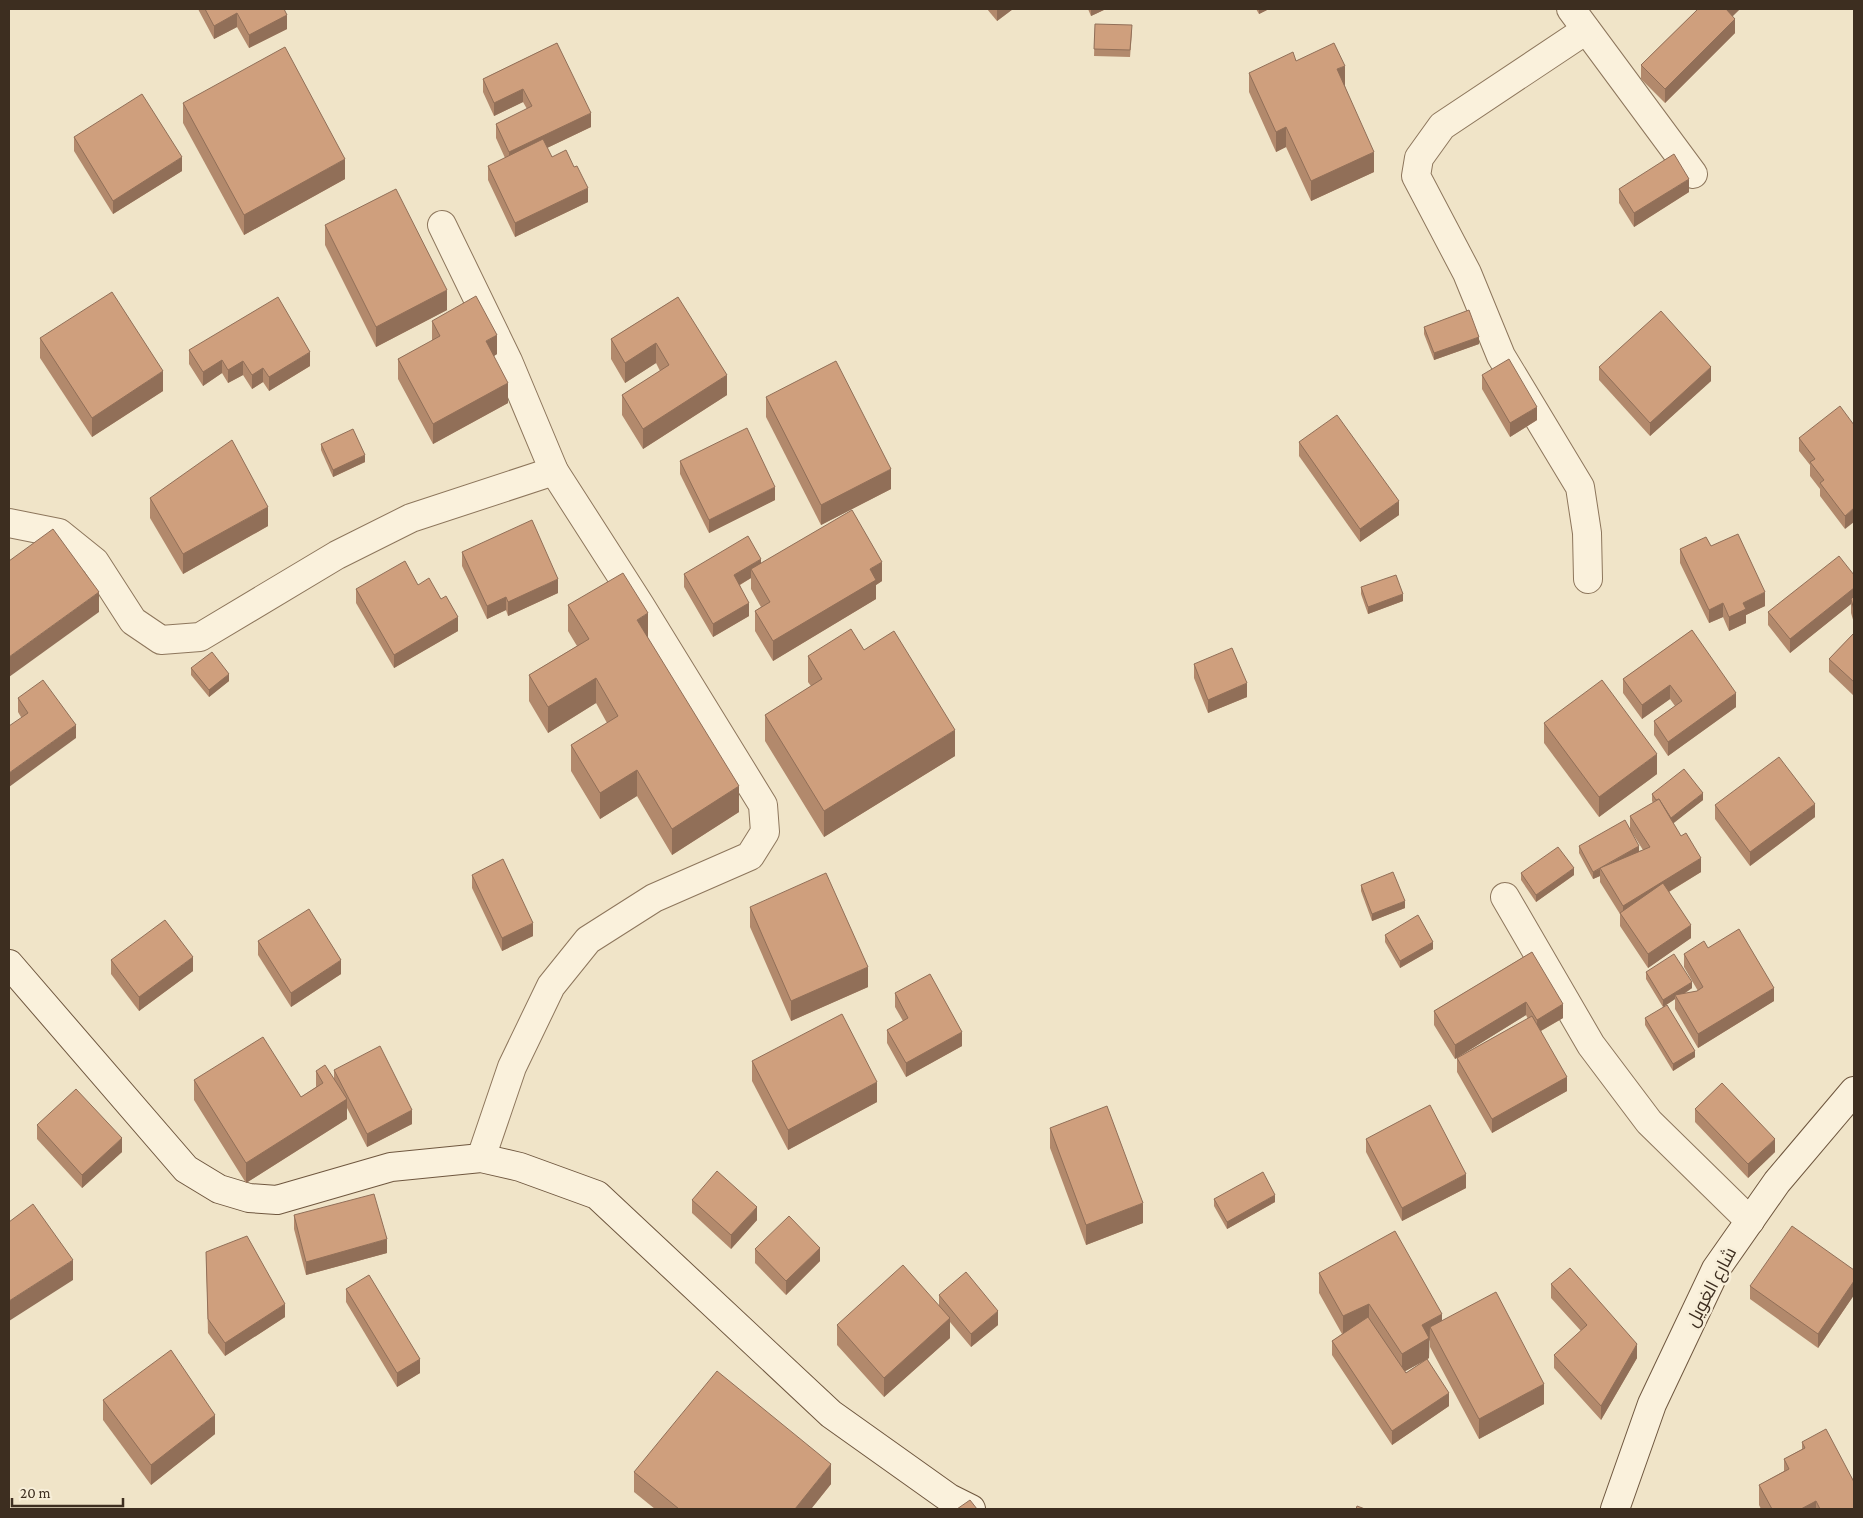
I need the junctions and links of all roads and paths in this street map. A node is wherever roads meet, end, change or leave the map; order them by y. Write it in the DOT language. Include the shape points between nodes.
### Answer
graph roads {
  1 [pos="1579,20"];
  2 [pos="1693,174"];
  3 [pos="442,225"];
  4 [pos="554,471"];
  5 [pos="9,523"];
  6 [pos="1588,579"];
  7 [pos="1505,897"];
  8 [pos="9,964"];
  9 [pos="1854,1092"];
  10 [pos="481,1158"];
  11 [pos="1750,1220"];
  12 [pos="971,1509"];
  13 [pos="1615,1509"];
  1 -- 2 [label="street"];
  1 -- 6 [label="street" via="1442,126 1419,158 1416,176 1467,272 1501,356 1580,487 1587,532"];
  3 -- 4 [label="street" via="508,361"];
  4 -- 5 [label="street" via="411,518 338,556 200,637 161,640 133,622 95,562 59,533"];
  4 -- 10 [label="street" via="763,805 765,832 750,856 654,898 588,940 551,986 512,1067"];
  7 -- 11 [label="street" via="1597,1053 1650,1122"];
  8 -- 10 [label="street" via="186,1169 219,1189 248,1198 277,1200 391,1167"];
  9 -- 11 [label="street, شارع الغويل" via="1776,1182"];
  10 -- 12 [label="street" via="520,1167 597,1195 831,1414 949,1498"];
  11 -- 13 [label="street, شارع الغويل" via="1716,1269 1652,1404"];
}
